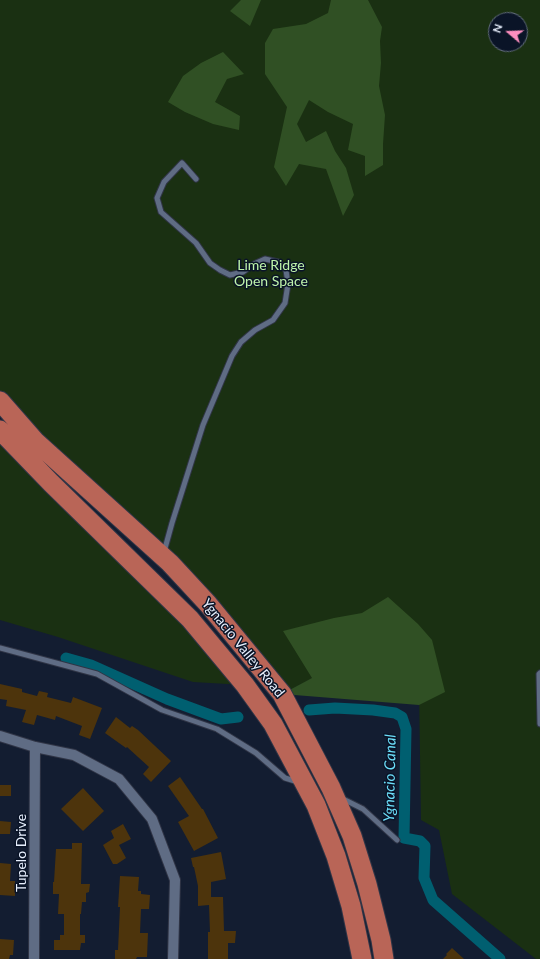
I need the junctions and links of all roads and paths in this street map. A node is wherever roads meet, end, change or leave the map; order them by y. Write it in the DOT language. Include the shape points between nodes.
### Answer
graph roads {
  1 [pos="196,178"];
  2 [pos="0,401"];
  3 [pos="0,430"];
  4 [pos="163,557"];
  5 [pos="0,648"];
  6 [pos="540,673"];
  7 [pos="540,724"];
  8 [pos="0,736"];
  9 [pos="35,747"];
  10 [pos="309,786"];
  11 [pos="330,793"];
  12 [pos="397,840"];
  13 [pos="34,959"];
  14 [pos="173,959"];
  15 [pos="362,959"];
  16 [pos="384,959"];
  1 -- 4 [label="lane" via="182,163 164,182 157,198 161,212 196,243 210,263 220,270 230,275 243,272 265,258 278,262 286,270 288,284 285,303 273,320 241,342 232,356 203,425"];
  2 -- 4 [label="highway, Ygnacio Valley Road" via="35,441"];
  3 -- 10 [label="highway, Ygnacio Valley Road" via="190,619 246,685 273,724"];
  4 -- 11 [label="highway, Ygnacio Valley Road" via="208,604 282,694 308,743"];
  5 -- 10 [label="lane" via="97,674 162,710 217,729 256,753 285,778"];
  6 -- 7 [label="lane"];
  8 -- 9 [label="street"];
  9 -- 13 [label="street, Tupelo Drive"];
  9 -- 14 [label="street" via="74,755 119,779 152,819 175,880"];
  10 -- 15 [label="highway, Ygnacio Valley Road" via="336,856 351,906"];
  11 -- 12 [label="lane" via="363,808"];
  11 -- 16 [label="highway, Ygnacio Valley Road" via="352,836 367,884"];
}
